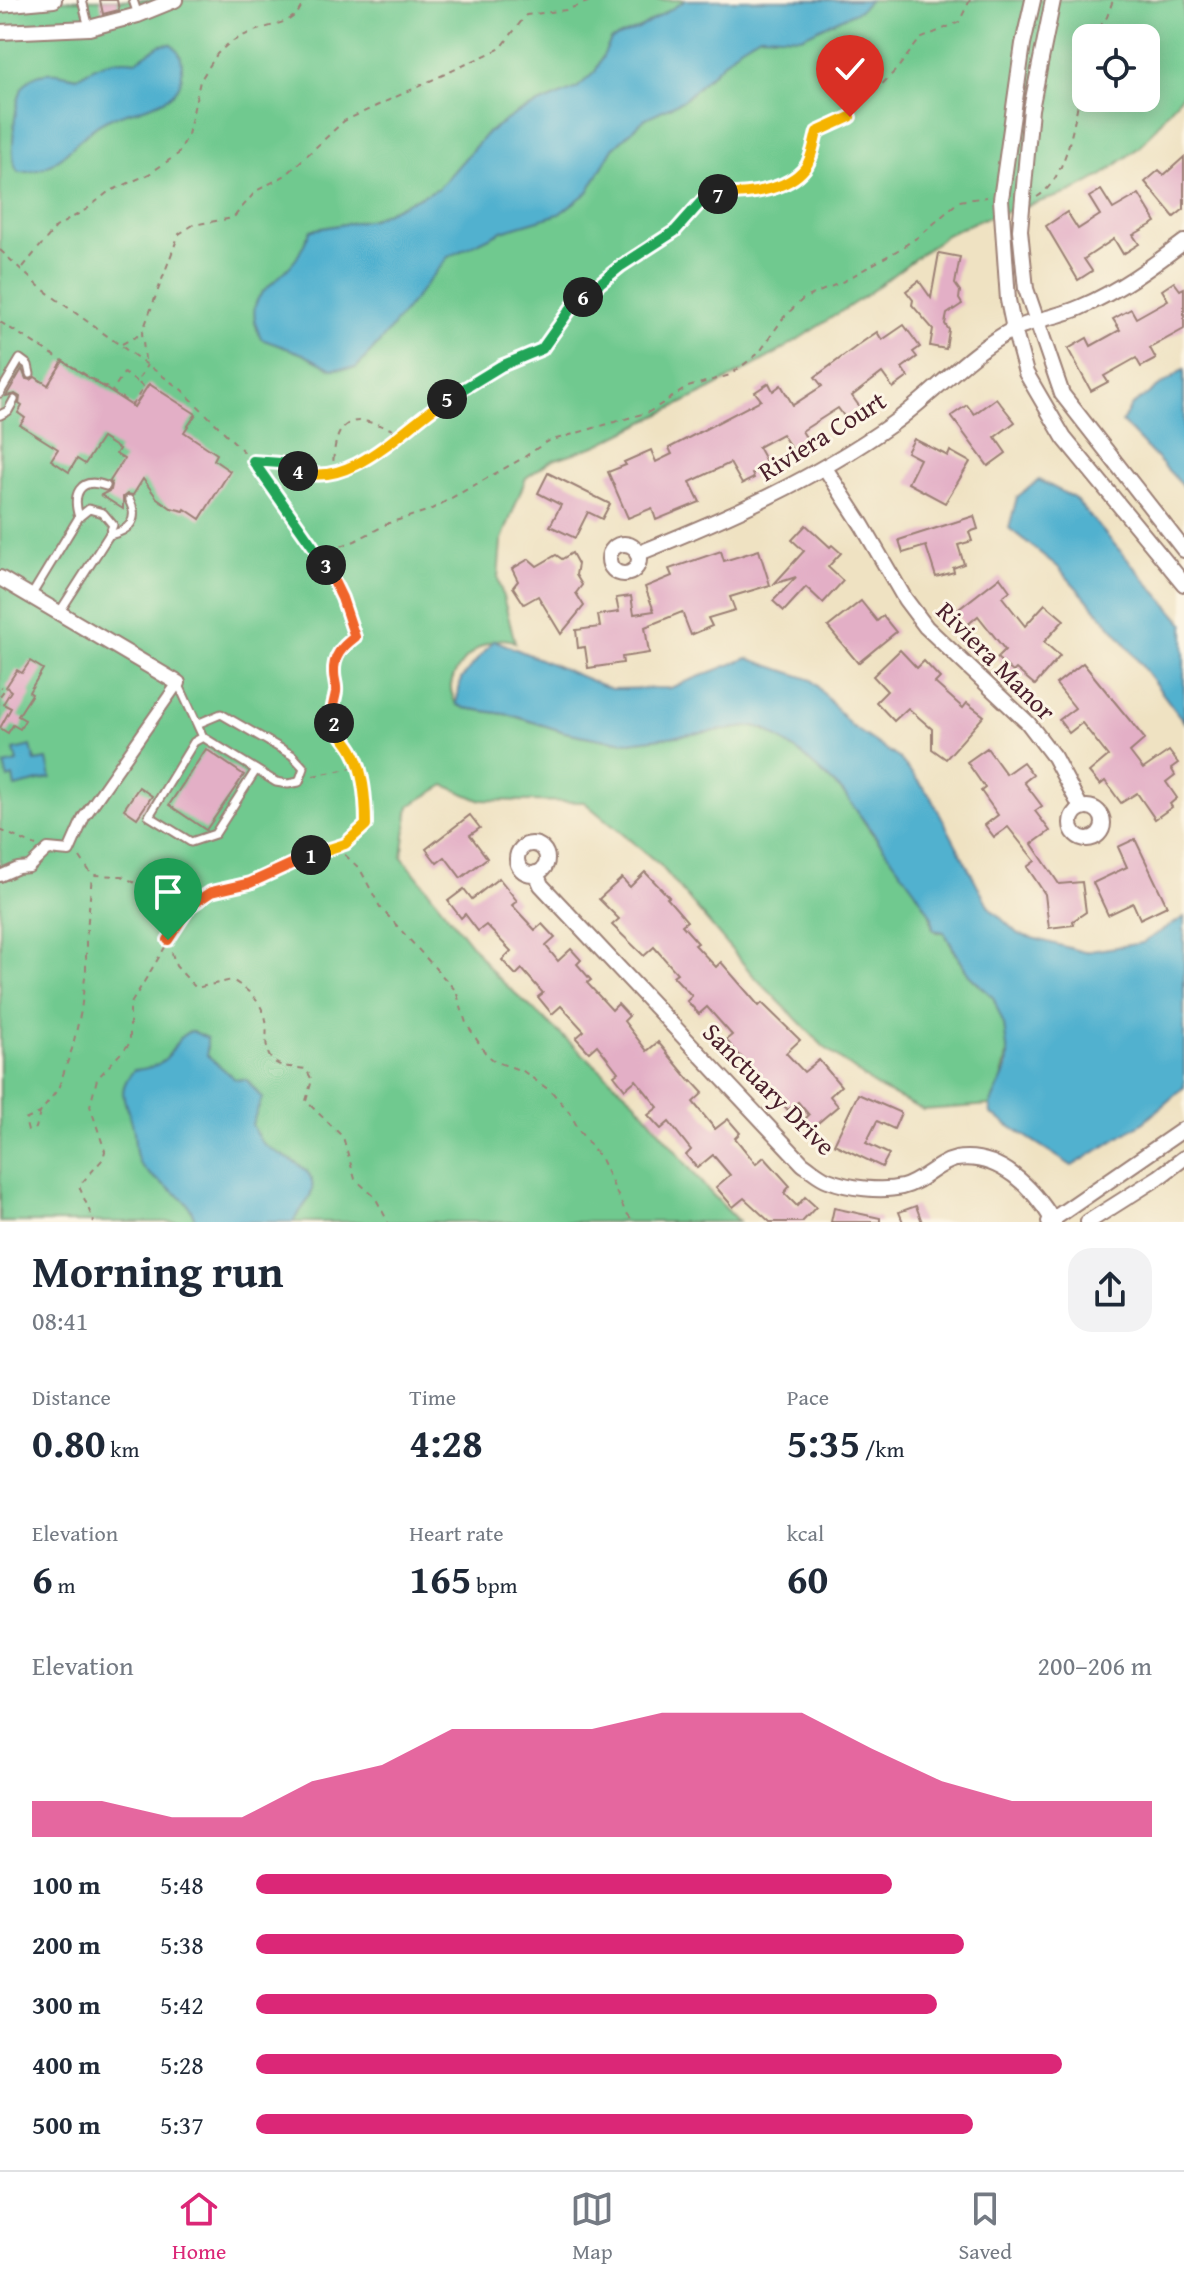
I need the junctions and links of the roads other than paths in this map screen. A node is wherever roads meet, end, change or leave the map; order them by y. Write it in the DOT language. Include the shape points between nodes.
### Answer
graph roads {
  1 [pos="54,0"];
  2 [pos="82,0"];
  3 [pos="161,0"];
  4 [pos="175,0"];
  5 [pos="1033,0"];
  6 [pos="1053,0"];
  7 [pos="0,5"];
  8 [pos="135,7"];
  9 [pos="89,28"];
  10 [pos="0,32"];
  11 [pos="1184,242"];
  12 [pos="1037,323"];
  13 [pos="1014,329"];
  14 [pos="34,373"];
  15 [pos="0,393"];
  16 [pos="14,400"];
  17 [pos="0,415"];
  18 [pos="825,468"];
  19 [pos="106,486"];
  20 [pos="129,500"];
  21 [pos="79,517"];
  22 [pos="109,535"];
  23 [pos="1184,550"];
  24 [pos="637,554"];
  25 [pos="0,578"];
  26 [pos="1184,584"];
  27 [pos="30,596"];
  28 [pos="59,613"];
  29 [pos="178,683"];
  30 [pos="197,724"];
  31 [pos="203,737"];
  32 [pos="256,770"];
  33 [pos="1081,808"];
  34 [pos="536,873"];
  35 [pos="0,876"];
  36 [pos="1184,1129"];
  37 [pos="1184,1158"];
  38 [pos="1052,1221"];
  39 [pos="1088,1222"];
  1 -- 7 [label="street"];
  2 -- 9 [label="lane"];
  3 -- 8 [label="street"];
  4 -- 8 [label="street"];
  5 -- 13 [label="street" via="1001,199"];
  6 -- 12 [label="street" via="1031,109 1020,230 1026,289"];
  8 -- 9 [label="street" via="104,15"];
  9 -- 10 [label="street"];
  11 -- 12 [label="street, Riviera Court" via="1109,294"];
  12 -- 13 [label="street, Riviera Court"];
  12 -- 23 [label="street" via="1062,394"];
  13 -- 18 [label="street, Riviera Court" via="894,423"];
  13 -- 26 [label="street" via="1026,373 1064,438"];
  14 -- 15 [label="lane" via="20,359"];
  16 -- 17 [label="lane"];
  18 -- 24 [label="street, Riviera Court" via="729,517"];
  18 -- 33 [label="street, Riviera Manor" via="926,627 1028,723 1054,757"];
  19 -- 21 [label="lane" via="82,486 75,500"];
  20 -- 22 [label="lane" via="134,512 130,527"];
  21 -- 22 [label="lane" via="89,509 103,513 113,525"];
  21 -- 27 [label="lane"];
  22 -- 28 [label="lane"];
  25 -- 27 [label="street"];
  27 -- 28 [label="street"];
  28 -- 29 [label="street"];
  29 -- 30 [label="lane"];
  29 -- 35 [label="street" via="84,817 69,851 48,849 29,867"];
  30 -- 31 [label="lane"];
  30 -- 32 [label="lane" via="221,714 292,755 304,775 288,784"];
  31 -- 32 [label="lane"];
  31 -- 32 [label="lane" via="194,742 149,816 191,842 215,834"];
  34 -- 38 [label="street, Sanctuary Drive" via="541,885 803,1164 828,1180 865,1188 902,1187 956,1159 987,1162 1018,1177"];
  36 -- 38 [label="street"];
  37 -- 39 [label="street"];
}
